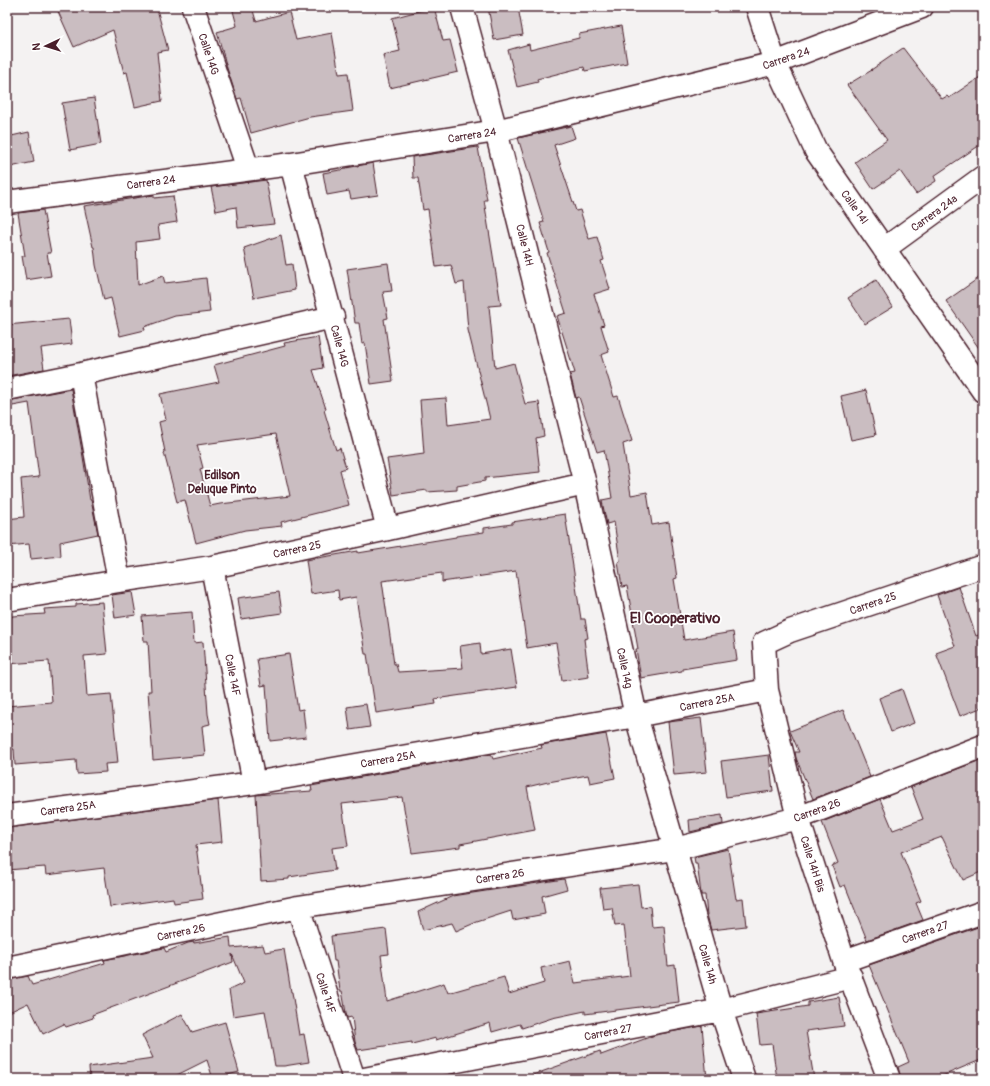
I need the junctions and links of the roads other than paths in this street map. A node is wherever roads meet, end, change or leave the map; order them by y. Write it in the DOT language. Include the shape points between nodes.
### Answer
graph roads {
  1 [pos="193,7"];
  2 [pos="462,7"];
  3 [pos="757,7"];
  4 [pos="922,7"];
  5 [pos="775,63"];
  6 [pos="496,132"];
  7 [pos="291,164"];
  8 [pos="248,169"];
  9 [pos="983,177"];
  10 [pos="7,202"];
  11 [pos="884,249"];
  12 [pos="333,317"];
  13 [pos="81,374"];
  14 [pos="7,389"];
  15 [pos="983,391"];
  16 [pos="585,484"];
  17 [pos="388,529"];
  18 [pos="983,566"];
  19 [pos="212,567"];
  20 [pos="119,581"];
  21 [pos="7,600"];
  22 [pos="764,643"];
  23 [pos="767,690"];
  24 [pos="636,716"];
  25 [pos="983,746"];
  26 [pos="254,782"];
  27 [pos="7,816"];
  28 [pos="798,818"];
  29 [pos="675,849"];
  30 [pos="298,907"];
  31 [pos="983,912"];
  32 [pos="7,968"];
  33 [pos="847,969"];
  34 [pos="721,1010"];
  35 [pos="354,1079"];
  36 [pos="364,1079"];
  37 [pos="744,1079"];
  38 [pos="890,1079"];
  1 -- 8 [label="street, Calle 14G"];
  2 -- 6 [label="street, Calle 14H"];
  3 -- 5 [label="street, Calle 14I"];
  4 -- 5 [label="street, Carrera 24"];
  5 -- 6 [label="street, Carrera 24"];
  5 -- 11 [label="street, Calle 14I" via="816,151"];
  6 -- 7 [label="street, Carrera 24"];
  6 -- 16 [label="street, Calle 14H"];
  7 -- 8 [label="street, Carrera 24"];
  7 -- 12 [label="street, Calle 14G"];
  8 -- 10 [label="street, Carrera 24"];
  9 -- 11 [label="street, Carrera 24a"];
  11 -- 15 [label="street, Calle 14I"];
  12 -- 13 [label="street"];
  12 -- 17 [label="street, Calle 14G"];
  13 -- 14 [label="street"];
  13 -- 20 [label="street"];
  16 -- 17 [label="street, Carrera 25"];
  16 -- 24 [label="street, Calle 14g"];
  17 -- 19 [label="street, Carrera 25"];
  18 -- 22 [label="street, Carrera 25" via="790,631"];
  19 -- 20 [label="street, Carrera 25"];
  19 -- 26 [label="street, Calle 14F"];
  20 -- 21 [label="street, Carrera 25"];
  22 -- 23 [label="street, Calle 14H Bis"];
  23 -- 24 [label="street, Carrera 25A"];
  23 -- 28 [label="street, Calle 14H Bis"];
  24 -- 26 [label="street, Carrera 25A"];
  24 -- 29 [label="street, Calle 14g"];
  25 -- 28 [label="street, Carrera 26"];
  26 -- 27 [label="street, Carrera 25A"];
  28 -- 29 [label="street, Carrera 26"];
  28 -- 33 [label="street, Calle 14H Bis"];
  29 -- 30 [label="street, Carrera 26"];
  29 -- 34 [label="street, Calle 14h"];
  30 -- 32 [label="street, Carrera 26"];
  30 -- 35 [label="street, Calle 14F"];
  31 -- 33 [label="street, Carrera 27"];
  33 -- 34 [label="street, Carrera 27"];
  33 -- 38 [label="street, Calle 14H Bis"];
  34 -- 36 [label="street, Carrera 27"];
  34 -- 37 [label="street, Calle 14h"];
}
